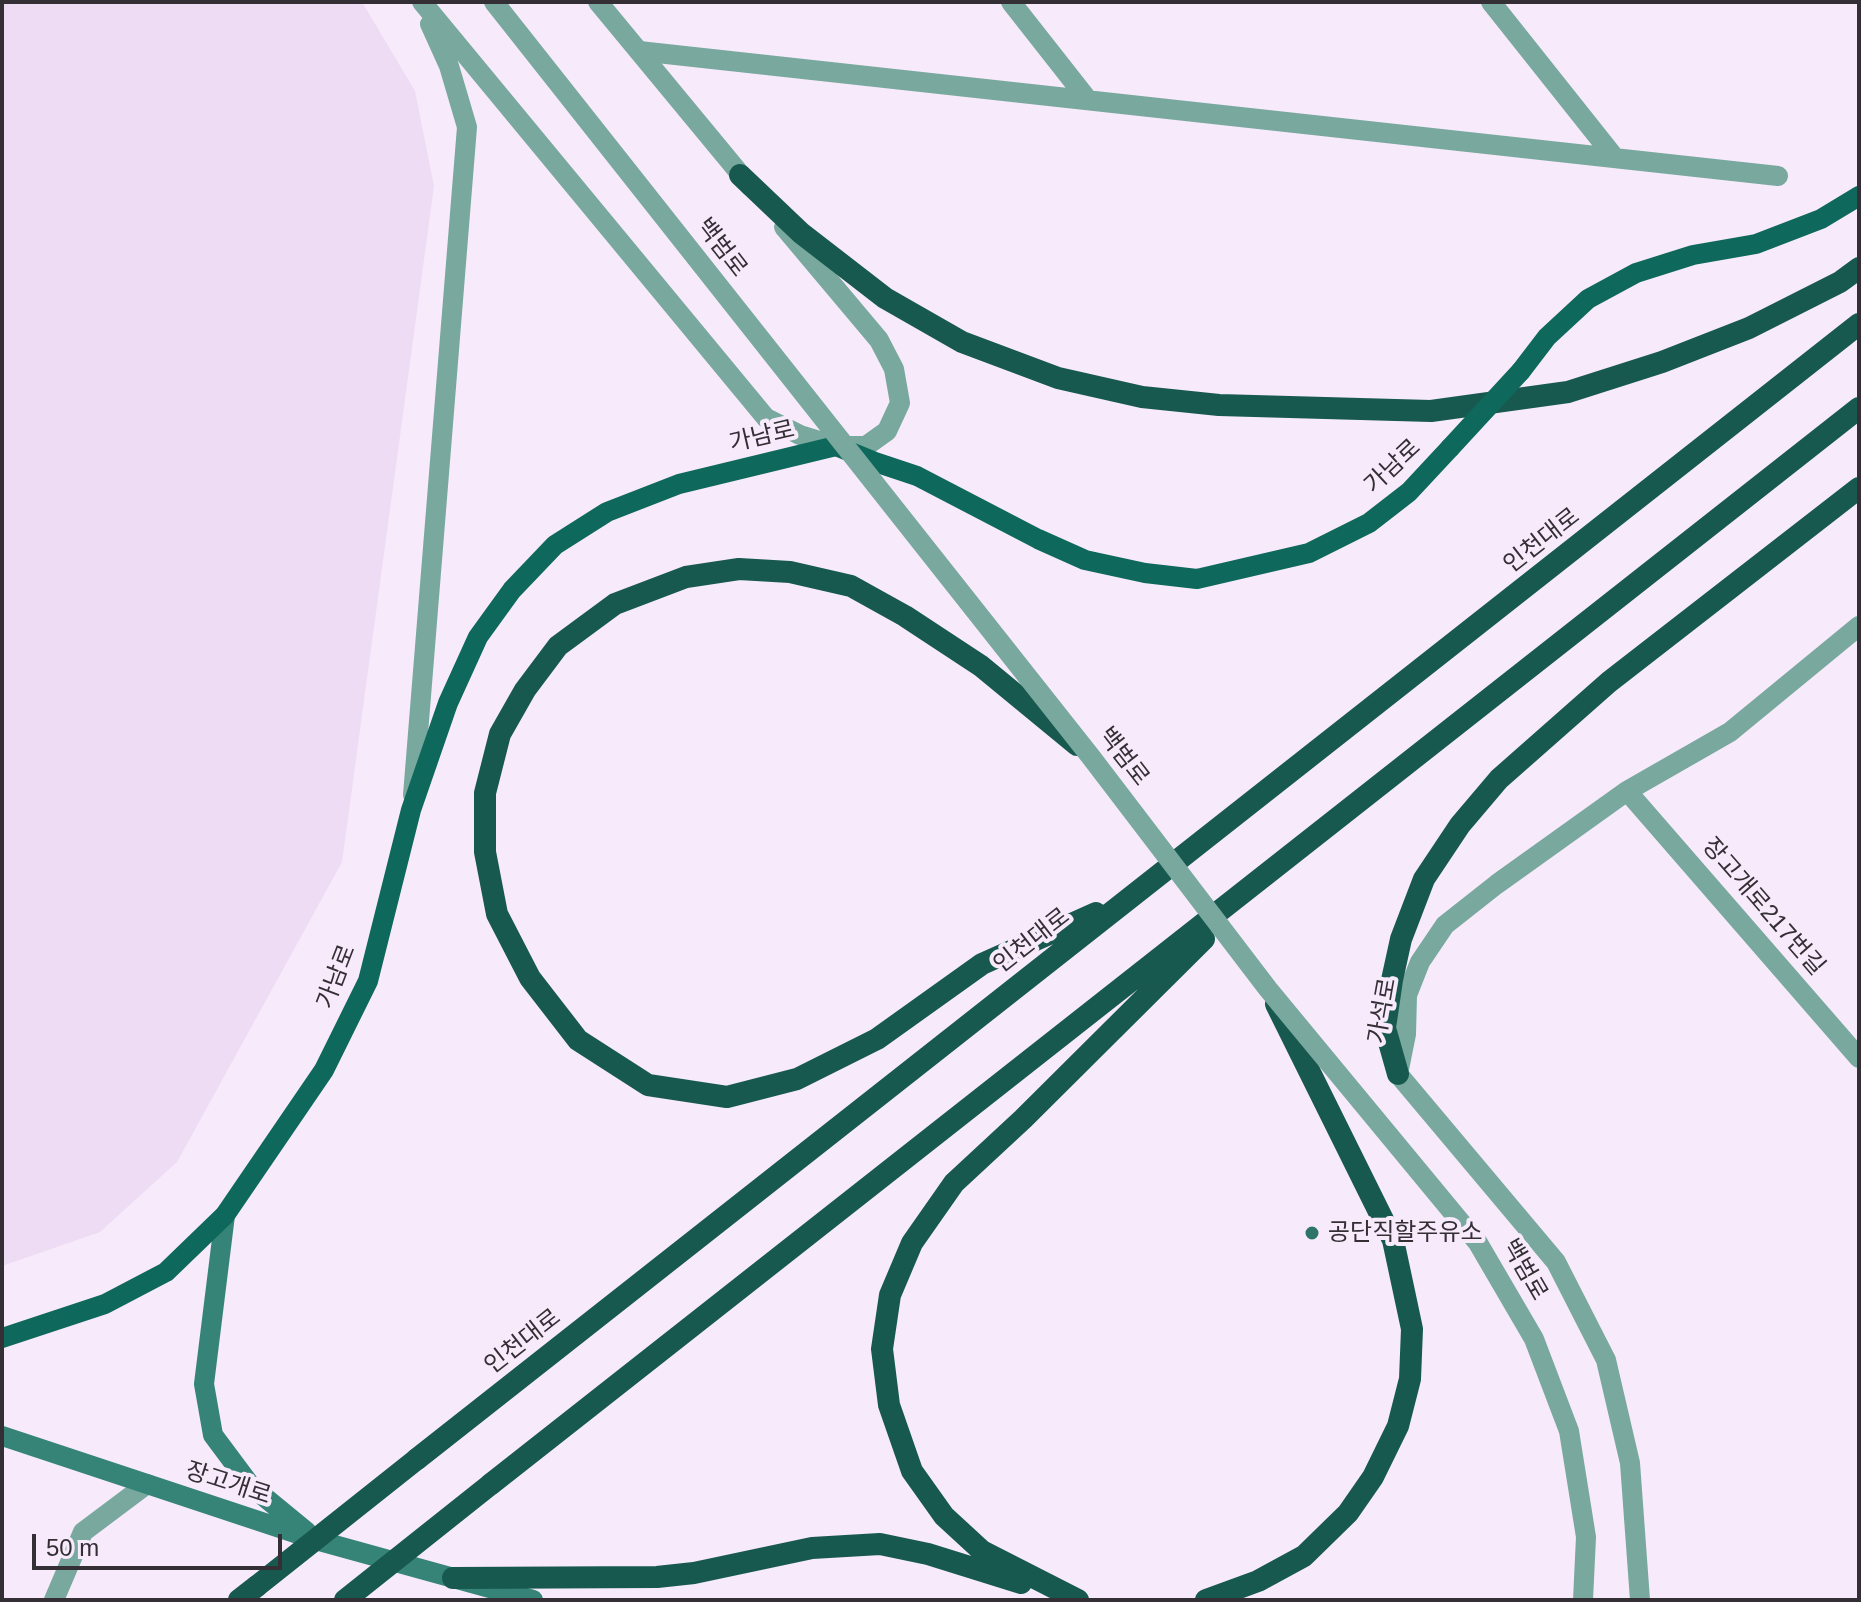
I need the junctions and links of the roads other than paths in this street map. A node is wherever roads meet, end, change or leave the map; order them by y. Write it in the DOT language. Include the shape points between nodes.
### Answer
graph roads {
  1 [pos="421,2"];
  2 [pos="494,2"];
  3 [pos="598,2"];
  4 [pos="1011,2"];
  5 [pos="1491,2"];
  6 [pos="639,51"];
  7 [pos="1088,100"];
  8 [pos="1615,158"];
  9 [pos="740,175"];
  10 [pos="1778,176"];
  11 [pos="1859,196"];
  12 [pos="1859,268"];
  13 [pos="1859,324"];
  14 [pos="1859,408"];
  15 [pos="836,446"];
  16 [pos="1859,488"];
  17 [pos="1859,626"];
  18 [pos="1091,757"];
  19 [pos="1627,791"];
  20 [pos="411,810"];
  21 [pos="1275,867"];
  22 [pos="1130,897"];
  23 [pos="1268,989"];
  24 [pos="1859,1058"];
  25 [pos="1398,1074"];
  26 [pos="225,1215"];
  27 [pos="2,1338"];
  28 [pos="2,1436"];
  29 [pos="147,1484"];
  30 [pos="316,1540"];
  31 [pos="453,1578"];
  32 [pos="54,1600"];
  33 [pos="239,1600"];
  34 [pos="345,1600"];
  35 [pos="533,1600"];
  36 [pos="1077,1600"];
  37 [pos="1206,1600"];
  38 [pos="1583,1600"];
  39 [pos="1640,1600"];
  1 -- 15 [label="street" via="766,418"];
  1 -- 20 [label="street" via="449,66 467,127"];
  2 -- 18 [label="street, 백범로, bridge"];
  3 -- 6 [label="street"];
  4 -- 7 [label="street"];
  5 -- 8 [label="street"];
  6 -- 7 [label="street"];
  6 -- 9 [label="street"];
  7 -- 8 [label="street"];
  8 -- 10 [label="street"];
  9 -- 12 [label="highway" via="801,233 885,298 962,342 1058,378 1142,397 1219,405 1431,411 1568,392 1749,328"];
  9 -- 15 [label="street" via="879,340 894,369 900,403 887,431 866,446"];
  11 -- 15 [label="main road, 가남로, bridge" via="1821,219 1756,244 1693,255 1636,273 1588,299 1547,337 1409,492 1369,523 1309,553 1197,579 1085,560 917,476"];
  13 -- 22 [label="highway, 인천대로"];
  14 -- 21 [label="highway"];
  15 -- 20 [label="main road, 가남로" via="679,484 607,512 555,545 512,590 478,637 448,703"];
  16 -- 25 [label="highway" via="1609,682 1499,779 1460,825 1424,879 1401,939 1385,1028"];
  17 -- 19 [label="street, 가석로" via="1730,732"];
  18 -- 22 [label="highway, bridge" via="981,666 851,586 790,572 739,569 686,577 615,604 558,646 500,734 485,793 485,852 497,914 530,978 578,1040 648,1085 727,1097 797,1079 877,1039 982,964"];
  18 -- 23 [label="street, 백범로, bridge"];
  19 -- 24 [label="street, 장고개로217번길"];
  19 -- 25 [label="street, 가석로" via="1445,925 1420,962 1407,995"];
  20 -- 26 [label="main road, 가남로" via="368,981 324,1070"];
  21 -- 34 [label="highway, bridge"];
  21 -- 36 [label="highway" via="954,1183 912,1243 890,1295 882,1349 889,1405 912,1471 944,1516 982,1551"];
  22 -- 33 [label="highway, 인천대로, bridge"];
  23 -- 37 [label="highway, bridge" via="1393,1240 1412,1329 1410,1379 1398,1426 1348,1513 1304,1556"];
  23 -- 38 [label="street, 백범로, bridge" via="1478,1243 1534,1339 1569,1431 1586,1537"];
  25 -- 39 [label="street, 가석로" via="1556,1262 1606,1360 1630,1463"];
  26 -- 27 [label="main road, 가남로" via="166,1272 105,1304"];
  26 -- 30 [label="main road" via="204,1384 213,1435 251,1486"];
  28 -- 29 [label="main road, 장고개로"];
  29 -- 30 [label="main road, 장고개로"];
  29 -- 32 [label="street" via="83,1532"];
  30 -- 31 [label="main road, 장고개로"];
  31 -- 35 [label="main road, 장고개로"];
  31 -- 36 [label="highway" via="657,1577 812,1548 880,1544"];
}
